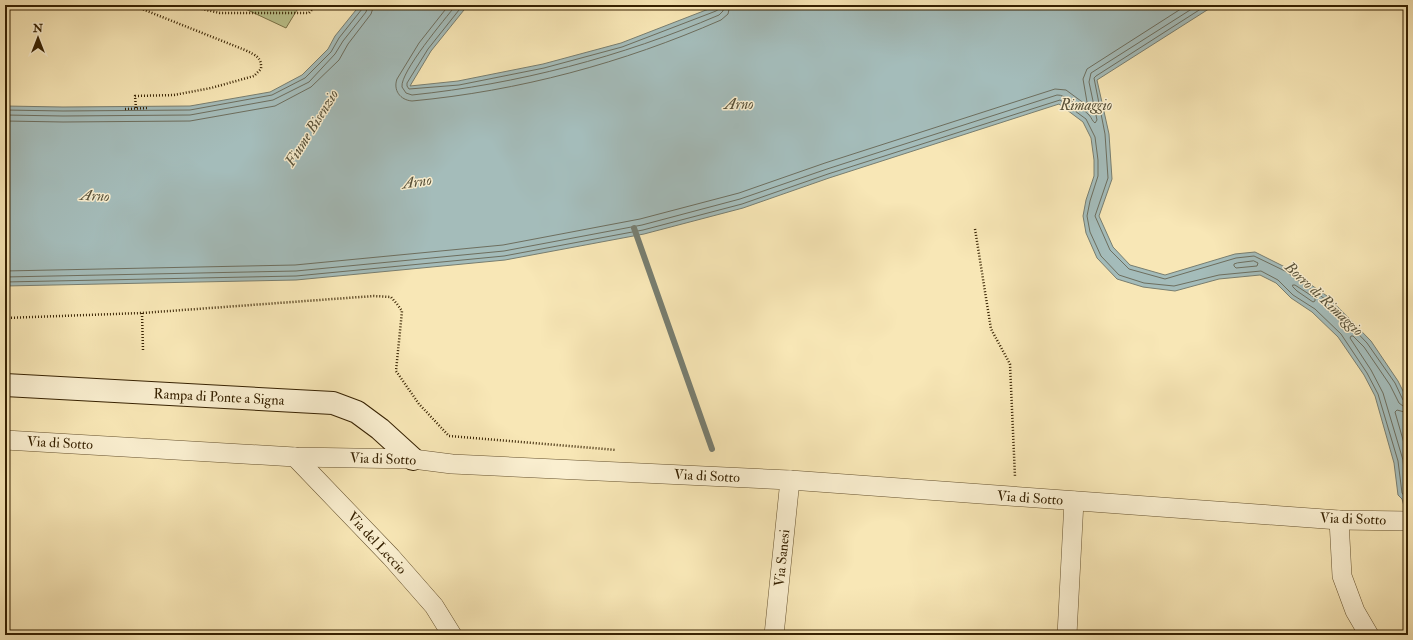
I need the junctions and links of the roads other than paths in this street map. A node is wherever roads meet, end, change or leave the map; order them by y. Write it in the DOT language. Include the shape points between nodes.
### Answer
graph roads {
  1 [pos="5,385"];
  2 [pos="5,440"];
  3 [pos="295,457"];
  4 [pos="413,459"];
  5 [pos="790,480"];
  6 [pos="1074,501"];
  7 [pos="1338,520"];
  8 [pos="1408,521"];
  9 [pos="452,635"];
  10 [pos="774,635"];
  11 [pos="1067,635"];
  12 [pos="1369,635"];
  1 -- 4 [label="main road, Rampa di Ponte a Signa" via="333,403 363,416"];
  2 -- 3 [label="street, Via di Sotto"];
  3 -- 4 [label="street, Via di Sotto"];
  3 -- 9 [label="street, Via del Leccio" via="434,606"];
  4 -- 5 [label="street, Via di Sotto" via="452,464"];
  5 -- 6 [label="street, Via di Sotto"];
  5 -- 10 [label="street, Via Sanesi"];
  6 -- 7 [label="street, Via di Sotto"];
  6 -- 11 [label="street"];
  7 -- 8 [label="street, Via di Sotto"];
  7 -- 12 [label="street" via="1342,576 1355,611"];
}
